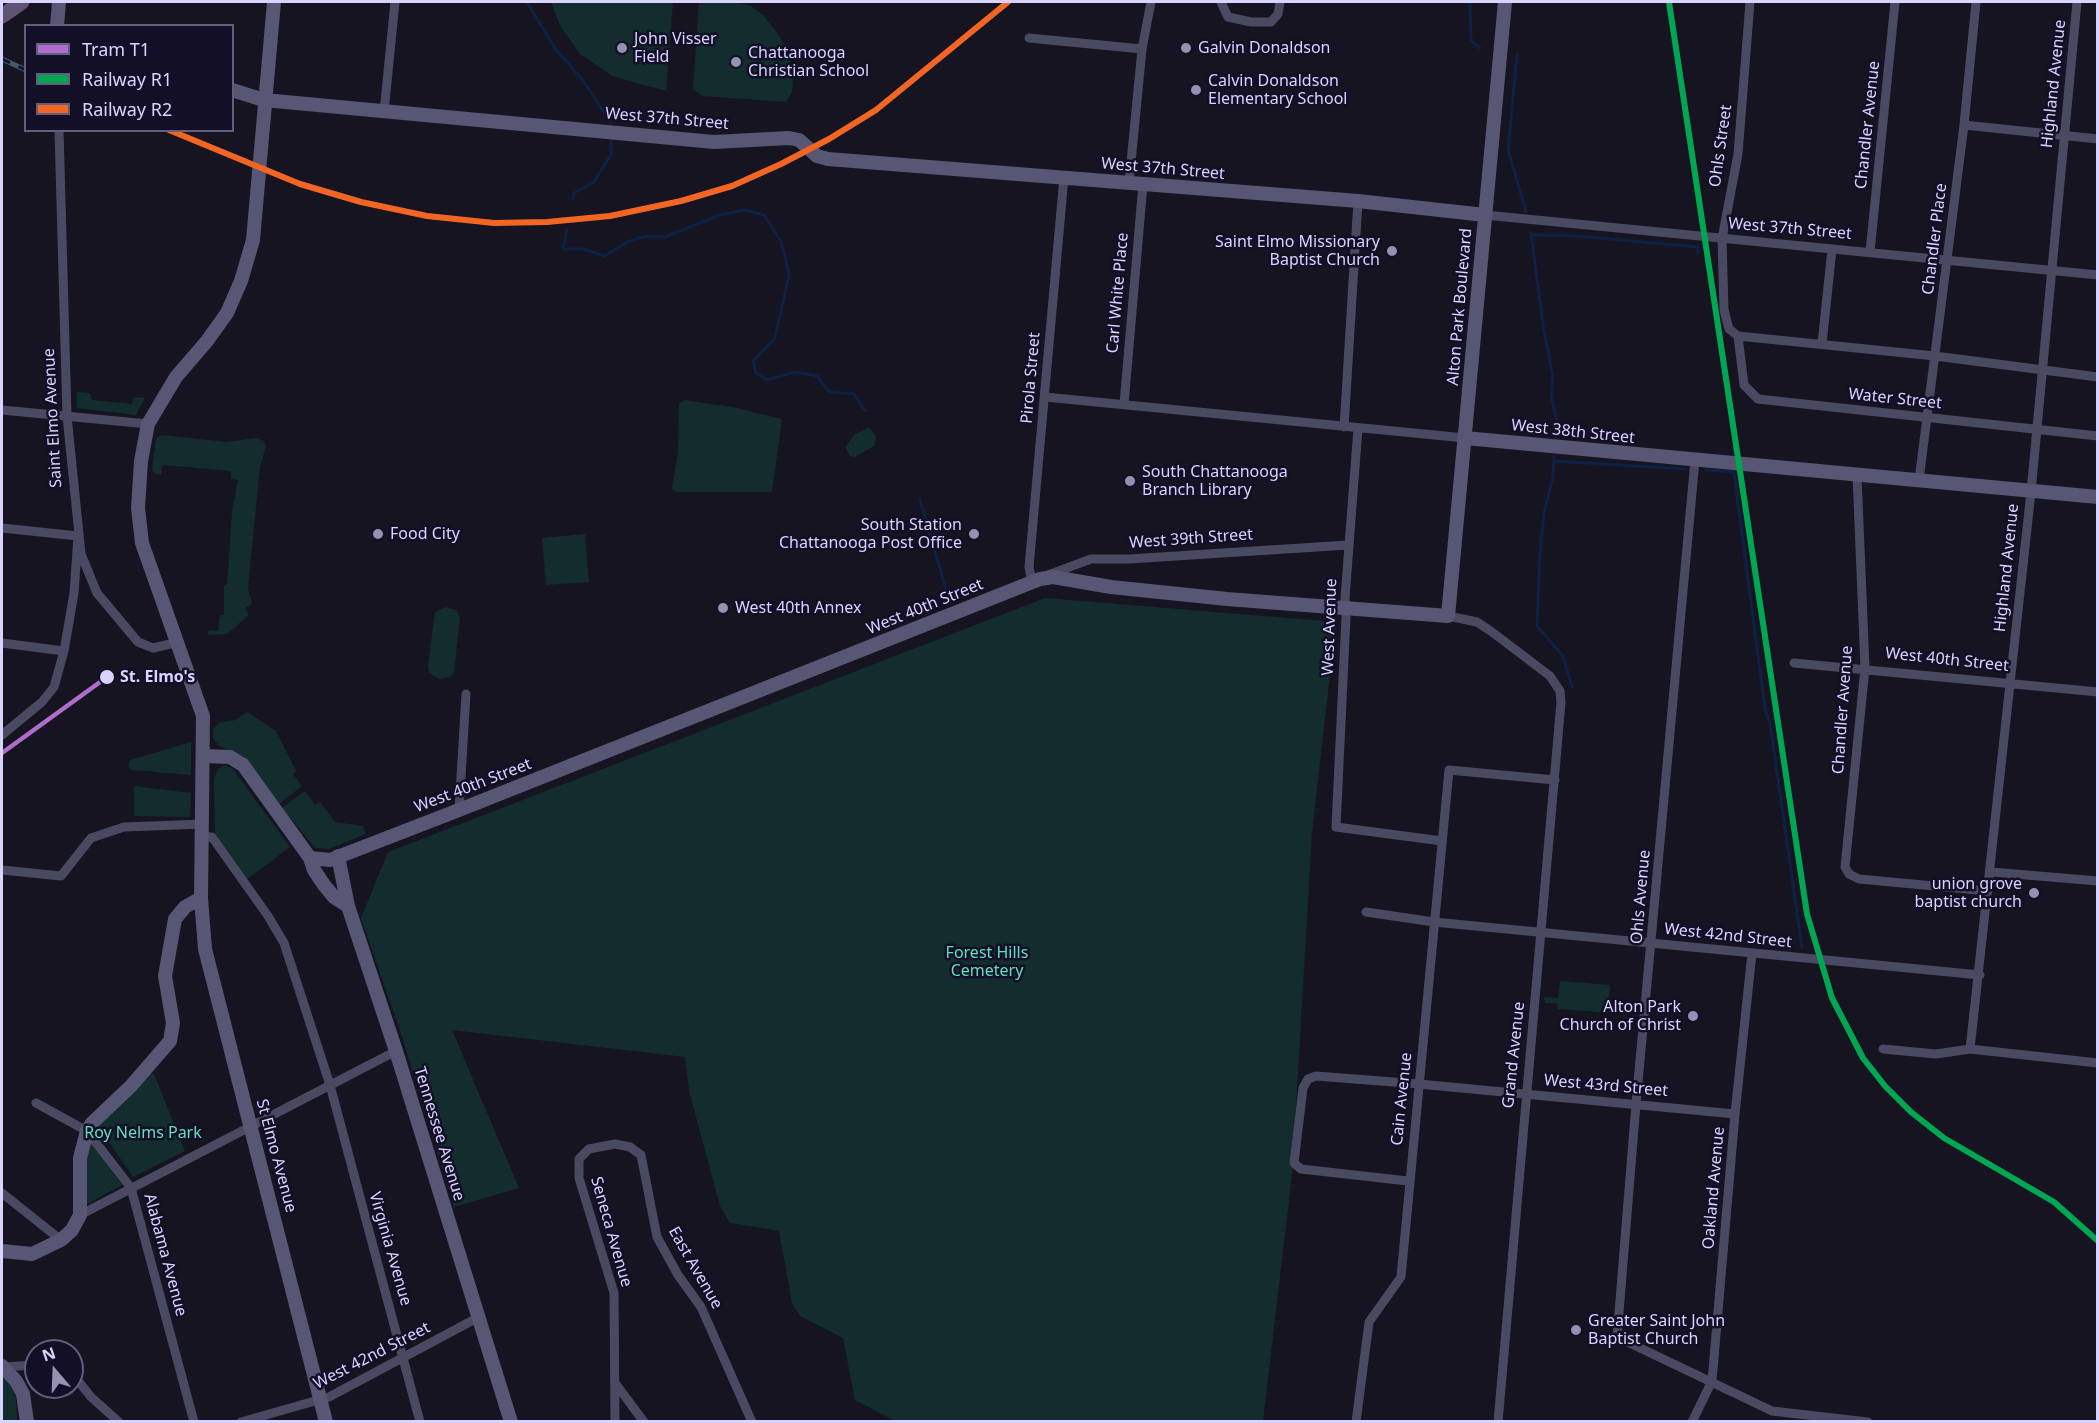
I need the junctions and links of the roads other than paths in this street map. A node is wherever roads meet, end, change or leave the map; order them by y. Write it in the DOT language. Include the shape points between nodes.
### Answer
graph roads {
  1 [pos="22,2"];
  2 [pos="59,2"];
  3 [pos="274,2"];
  4 [pos="395,2"];
  5 [pos="1151,2"];
  6 [pos="1221,2"];
  7 [pos="1280,2"];
  8 [pos="1505,2"];
  9 [pos="1750,2"];
  10 [pos="1895,2"];
  11 [pos="1976,2"];
  12 [pos="2077,2"];
  13 [pos="2,15"];
  14 [pos="57,24"];
  15 [pos="1029,38"];
  16 [pos="1142,49"];
  17 [pos="234,91"];
  18 [pos="264,100"];
  19 [pos="384,112"];
  20 [pos="1964,125"];
  21 [pos="59,132"];
  22 [pos="2064,136"];
  23 [pos="2097,140"];
  24 [pos="1064,177"];
  25 [pos="1136,184"];
  26 [pos="1358,201"];
  27 [pos="1485,215"];
  28 [pos="1722,239"];
  29 [pos="1832,249"];
  30 [pos="1870,252"];
  31 [pos="1947,261"];
  32 [pos="2051,270"];
  33 [pos="2097,275"];
  34 [pos="1738,336"];
  35 [pos="1822,344"];
  36 [pos="1935,356"];
  37 [pos="2040,371"];
  38 [pos="2097,377"];
  39 [pos="1045,397"];
  40 [pos="1124,404"];
  41 [pos="2,410"];
  42 [pos="67,416"];
  43 [pos="1928,418"];
  44 [pos="148,424"];
  45 [pos="1344,426"];
  46 [pos="1358,428"];
  47 [pos="2036,430"];
  48 [pos="2097,436"];
  49 [pos="1465,438"];
  50 [pos="1695,460"];
  51 [pos="1857,475"];
  52 [pos="1920,480"];
  53 [pos="2031,492"];
  54 [pos="2097,497"];
  55 [pos="2,528"];
  56 [pos="78,536"];
  57 [pos="1348,545"];
  58 [pos="1036,580"];
  59 [pos="1345,608"];
  60 [pos="1448,616"];
  61 [pos="178,642"];
  62 [pos="2,643"];
  63 [pos="64,651"];
  64 [pos="1794,663"];
  65 [pos="1864,668"];
  66 [pos="2010,683"];
  67 [pos="1560,691"];
  68 [pos="2097,692"];
  69 [pos="466,694"];
  70 [pos="2,735"];
  71 [pos="203,756"];
  72 [pos="1555,780"];
  73 [pos="459,810"];
  74 [pos="203,830"];
  75 [pos="1442,841"];
  76 [pos="338,856"];
  77 [pos="310,858"];
  78 [pos="2,870"];
  79 [pos="1991,872"];
  80 [pos="2097,881"];
  81 [pos="1988,891"];
  82 [pos="201,898"];
  83 [pos="348,906"];
  84 [pos="1366,912"];
  85 [pos="1434,922"];
  86 [pos="1541,932"];
  87 [pos="1652,943"];
  88 [pos="1752,954"];
  89 [pos="1980,975"];
  90 [pos="1883,1049"];
  91 [pos="1970,1049"];
  92 [pos="396,1051"];
  93 [pos="2097,1063"];
  94 [pos="1419,1084"];
  95 [pos="330,1085"];
  96 [pos="1525,1094"];
  97 [pos="36,1103"];
  98 [pos="1636,1104"];
  99 [pos="1735,1114"];
  100 [pos="251,1127"];
  101 [pos="87,1131"];
  102 [pos="579,1159"];
  103 [pos="1408,1181"];
  104 [pos="131,1188"];
  105 [pos="2,1193"];
  106 [pos="80,1215"];
  107 [pos="61,1240"];
  108 [pos="2,1251"];
  109 [pos="479,1317"];
  110 [pos="405,1357"];
  111 [pos="24,1365"];
  112 [pos="2,1366"];
  113 [pos="1712,1381"];
  114 [pos="615,1383"];
  115 [pos="84,1389"];
  116 [pos="321,1400"];
  117 [pos="252,1420"];
  118 [pos="1847,1421"];
  119 [pos="27,1422"];
  120 [pos="120,1422"];
  121 [pos="194,1422"];
  122 [pos="241,1422"];
  123 [pos="326,1422"];
  124 [pos="420,1422"];
  125 [pos="511,1422"];
  126 [pos="615,1422"];
  127 [pos="644,1422"];
  128 [pos="752,1422"];
  129 [pos="1356,1422"];
  130 [pos="1498,1422"];
  131 [pos="1692,1422"];
  132 [pos="1868,1422"];
  1 -- 13 [label="main road"];
  2 -- 14 [label="main road"];
  3 -- 18 [label="main road"];
  4 -- 19 [label="street"];
  5 -- 16 [label="street, Carl White Place"];
  6 -- 7 [label="street" via="1228,17 1251,22 1271,22 1278,14"];
  8 -- 27 [label="main road, Alton Park Boulevard"];
  9 -- 28 [label="street, Ohls Street" via="1738,154"];
  10 -- 30 [label="street, Chandler Avenue"];
  11 -- 20 [label="street, Chandler Place"];
  12 -- 22 [label="street, Highland Avenue"];
  15 -- 16 [label="street"];
  16 -- 25 [label="street, Carl White Place"];
  17 -- 18 [label="main road, West 37th Street"];
  18 -- 19 [label="main road, West 37th Street"];
  18 -- 44 [label="main road" via="253,240 241,281 227,313 176,377"];
  19 -- 24 [label="main road, West 37th Street" via="714,142 789,138 828,159"];
  20 -- 22 [label="street"];
  20 -- 31 [label="street, Chandler Place"];
  21 -- 42 [label="street, Saint Elmo Avenue"];
  22 -- 23 [label="street"];
  22 -- 32 [label="street, Highland Avenue"];
  24 -- 25 [label="main road, West 37th Street"];
  24 -- 39 [label="street, Pirola Street"];
  25 -- 26 [label="main road, West 37th Street"];
  25 -- 40 [label="street, Carl White Place"];
  26 -- 27 [label="main road, West 37th Street"];
  26 -- 45 [label="street"];
  27 -- 28 [label="street, West 37th Street"];
  27 -- 49 [label="main road, Alton Park Boulevard"];
  28 -- 29 [label="street, West 37th Street"];
  28 -- 34 [label="street, Ohls Street" via="1724,310 1728,329"];
  29 -- 30 [label="street, West 37th Street"];
  29 -- 35 [label="street"];
  30 -- 31 [label="street, West 37th Street"];
  31 -- 32 [label="street, West 37th Street"];
  31 -- 36 [label="street, Chandler Place"];
  32 -- 33 [label="street, West 37th Street"];
  32 -- 37 [label="street, Highland Avenue"];
  34 -- 35 [label="street"];
  34 -- 43 [label="street, Water Street" via="1744,385 1758,399"];
  35 -- 36 [label="street"];
  36 -- 37 [label="street"];
  36 -- 43 [label="street, Chandler Place"];
  37 -- 38 [label="street"];
  37 -- 47 [label="street, Highland Avenue"];
  39 -- 40 [label="street, West 38th Street"];
  39 -- 58 [label="street, Pirola Street" via="1029,567"];
  40 -- 45 [label="street, West 38th Street"];
  41 -- 42 [label="street"];
  42 -- 44 [label="street"];
  42 -- 56 [label="street, Saint Elmo Avenue"];
  43 -- 47 [label="street, Water Street"];
  43 -- 52 [label="street, Chandler Place"];
  44 -- 61 [label="main road" via="138,508 141,540"];
  45 -- 46 [label="street, West 38th Street"];
  46 -- 49 [label="street, West 38th Street"];
  46 -- 57 [label="street, West Avenue"];
  47 -- 48 [label="street, Water Street"];
  47 -- 53 [label="street, Highland Avenue"];
  49 -- 50 [label="main road, West 38th Street"];
  49 -- 60 [label="main road, Alton Park Boulevard"];
  50 -- 51 [label="main road, West 38th Street"];
  50 -- 87 [label="street, Ohls Avenue"];
  51 -- 52 [label="main road, West 38th Street"];
  51 -- 65 [label="street, Chandler Avenue"];
  52 -- 53 [label="main road, West 38th Street"];
  53 -- 54 [label="main road, West 38th Street"];
  53 -- 66 [label="street, Highland Avenue"];
  55 -- 56 [label="street"];
  56 -- 61 [label="street, Saint Elmo Avenue" via="97,593 138,642 153,648"];
  56 -- 63 [label="street"];
  57 -- 58 [label="street, West 39th Street" via="1091,559"];
  57 -- 59 [label="street, West Avenue"];
  58 -- 59 [label="main road, West 40th Street" via="1053,577 1111,587"];
  58 -- 73 [label="main road, West 40th Street"];
  59 -- 60 [label="main road, West 40th Street"];
  59 -- 75 [label="street, West Avenue" via="1336,827"];
  60 -- 67 [label="street, West 40th Street" via="1477,622 1492,632 1550,676"];
  61 -- 71 [label="main road" via="203,713"];
  62 -- 63 [label="street"];
  63 -- 70 [label="street" via="54,687"];
  64 -- 65 [label="street, West 40th Street"];
  65 -- 66 [label="street, West 40th Street"];
  65 -- 81 [label="street, Chandler Avenue" via="1845,867 1859,879"];
  66 -- 68 [label="street, West 40th Street"];
  66 -- 79 [label="street, Highland Avenue"];
  67 -- 72 [label="street, Grand Avenue"];
  69 -- 73 [label="street"];
  71 -- 74 [label="main road"];
  71 -- 77 [label="main road" via="230,757 243,765"];
  72 -- 75 [label="street, Cain Avenue" via="1449,770"];
  72 -- 86 [label="street, Grand Avenue"];
  73 -- 76 [label="main road, West 40th Street"];
  74 -- 78 [label="street" via="124,827 92,838 61,876"];
  74 -- 82 [label="main road, St Elmo Avenue"];
  74 -- 95 [label="street, Virginia Avenue" via="212,837 284,943"];
  75 -- 85 [label="street, Cain Avenue"];
  76 -- 77 [label="main road, West 40th Street" via="322,861"];
  76 -- 83 [label="main road, Tennessee Avenue"];
  77 -- 83 [label="main road" via="329,891"];
  79 -- 80 [label="street"];
  79 -- 81 [label="street, Highland Avenue"];
  81 -- 89 [label="street, Highland Avenue"];
  82 -- 100 [label="main road, St Elmo Avenue" via="205,949"];
  82 -- 101 [label="main road" via="185,907 175,919 165,976 173,1023 170,1041"];
  83 -- 92 [label="main road, Tennessee Avenue"];
  84 -- 85 [label="street, West 42nd Street"];
  85 -- 86 [label="street, West 42nd Street"];
  85 -- 94 [label="street, Cain Avenue"];
  86 -- 87 [label="street, West 42nd Street"];
  86 -- 96 [label="street, Grand Avenue"];
  87 -- 88 [label="street, West 42nd Street"];
  87 -- 98 [label="street, Ohls Avenue"];
  88 -- 89 [label="street, West 42nd Street"];
  88 -- 99 [label="street, Oakland Avenue"];
  89 -- 91 [label="street, Highland Avenue"];
  90 -- 91 [label="street" via="1956,1054"];
  91 -- 93 [label="street"];
  92 -- 95 [label="street"];
  92 -- 109 [label="main road, Tennessee Avenue"];
  94 -- 96 [label="street, West 43rd Street"];
  94 -- 103 [label="street, Cain Avenue"];
  94 -- 103 [label="street, West 43rd Street" via="1316,1076 1308,1079 1303,1088 1294,1163 1300,1169"];
  95 -- 100 [label="street"];
  95 -- 110 [label="street, Virginia Avenue"];
  96 -- 98 [label="street, West 43rd Street"];
  96 -- 130 [label="street, Grand Avenue"];
  97 -- 101 [label="street, Alabama Avenue"];
  98 -- 99 [label="street, West 43rd Street"];
  98 -- 113 [label="street, Ohls Avenue" via="1617,1337"];
  99 -- 113 [label="street, Oakland Avenue"];
  100 -- 104 [label="street"];
  100 -- 116 [label="main road, St Elmo Avenue"];
  101 -- 104 [label="street, Alabama Avenue"];
  101 -- 106 [label="main road" via="80,1158"];
  102 -- 114 [label="street, Seneca Avenue" via="579,1178 614,1293"];
  102 -- 128 [label="street, East Avenue" via="589,1149 615,1144 630,1147 641,1155 657,1237 701,1307"];
  103 -- 129 [label="street, Cain Avenue" via="1401,1277 1369,1322"];
  104 -- 106 [label="street"];
  104 -- 121 [label="street, Alabama Avenue"];
  105 -- 107 [label="street"];
  106 -- 107 [label="main road"];
  107 -- 108 [label="main road" via="32,1254"];
  109 -- 110 [label="street, West 42nd Street"];
  109 -- 125 [label="main road, Tennessee Avenue"];
  110 -- 116 [label="street, West 42nd Street"];
  110 -- 124 [label="street, Virginia Avenue"];
  111 -- 112 [label="street"];
  112 -- 119 [label="main road" via="23,1394"];
  113 -- 118 [label="street" via="1772,1411"];
  113 -- 131 [label="street, Oakland Avenue"];
  114 -- 126 [label="street, Seneca Avenue"];
  114 -- 127 [label="street"];
  115 -- 120 [label="street"];
  116 -- 117 [label="street, West 42nd Street"];
  116 -- 123 [label="main road, St Elmo Avenue"];
  117 -- 122 [label="street, West 42nd Street"];
  118 -- 132 [label="street"];
}
